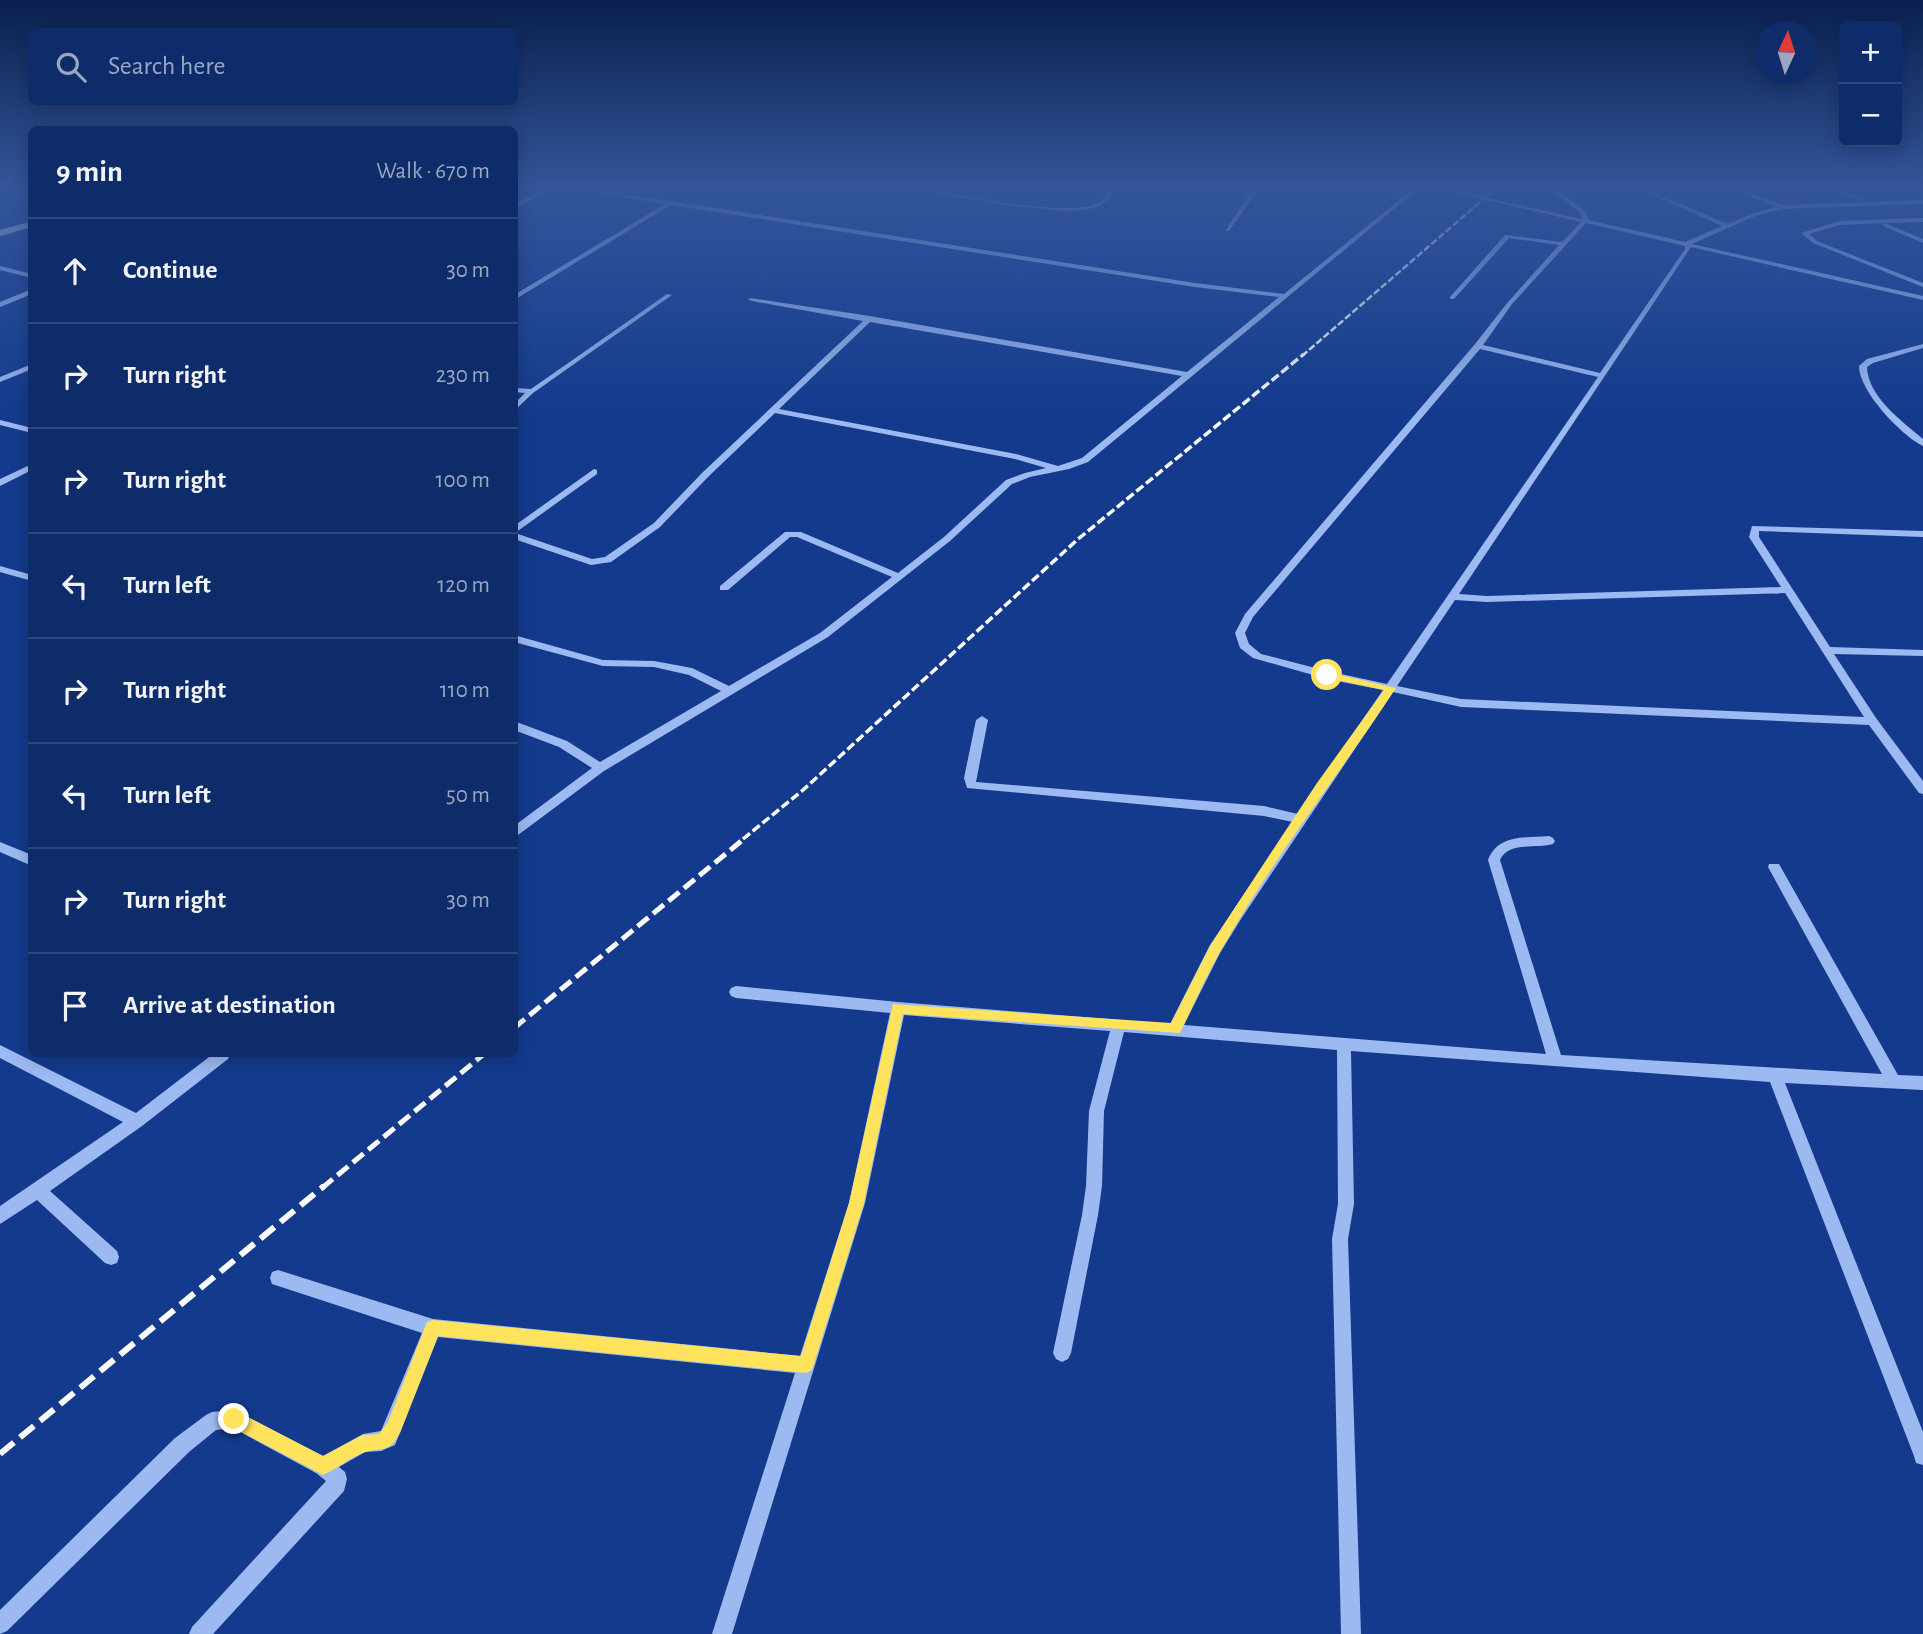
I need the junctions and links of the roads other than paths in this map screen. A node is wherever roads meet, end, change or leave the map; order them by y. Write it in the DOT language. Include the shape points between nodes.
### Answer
graph roads {
  1 [pos="566,266"];
  2 [pos="1075,266"];
  3 [pos="1320,266"];
  4 [pos="1480,266"];
  5 [pos="1544,266"];
  6 [pos="1677,266"];
  7 [pos="1787,266"];
  8 [pos="1875,266"];
  9 [pos="0,268"];
  10 [pos="28,275"];
  11 [pos="1923,285"];
  12 [pos="28,293"];
  13 [pos="669,295"];
  14 [pos="518,296"];
  15 [pos="1284,296"];
  16 [pos="1452,298"];
  17 [pos="1923,298"];
  18 [pos="752,299"];
  19 [pos="0,304"];
  20 [pos="870,318"];
  21 [pos="1478,346"];
  22 [pos="1921,349"];
  23 [pos="28,368"];
  24 [pos="1188,375"];
  25 [pos="1603,376"];
  26 [pos="0,380"];
  27 [pos="518,390"];
  28 [pos="530,392"];
  29 [pos="518,405"];
  30 [pos="774,410"];
  31 [pos="0,422"];
  32 [pos="28,429"];
  33 [pos="1923,443"];
  34 [pos="28,468"];
  35 [pos="1057,469"];
  36 [pos="594,472"];
  37 [pos="0,483"];
  38 [pos="518,530"];
  39 [pos="1923,534"];
  40 [pos="518,535"];
  41 [pos="0,569"];
  42 [pos="28,577"];
  43 [pos="900,577"];
  44 [pos="724,588"];
  45 [pos="1788,590"];
  46 [pos="1454,597"];
  47 [pos="518,639"];
  48 [pos="1827,650"];
  49 [pos="1923,653"];
  50 [pos="1391,688"];
  51 [pos="728,690"];
  52 [pos="982,720"];
  53 [pos="1872,721"];
  54 [pos="518,727"];
  55 [pos="600,768"];
  56 [pos="1923,790"];
  57 [pos="1300,819"];
  58 [pos="518,830"];
  59 [pos="1549,841"];
  60 [pos="0,847"];
  61 [pos="28,859"];
  62 [pos="1774,867"];
  63 [pos="736,992"];
  64 [pos="898,1008"];
  65 [pos="1119,1025"];
  66 [pos="1175,1029"];
  67 [pos="1344,1043"];
  68 [pos="0,1051"];
  69 [pos="219,1057"];
  70 [pos="1556,1061"];
  71 [pos="1775,1076"];
  72 [pos="1893,1080"];
  73 [pos="1923,1083"];
  74 [pos="137,1121"];
  75 [pos="38,1190"];
  76 [pos="0,1216"];
  77 [pos="111,1257"];
  78 [pos="278,1278"];
  79 [pos="433,1328"];
  80 [pos="1062,1353"];
  81 [pos="806,1365"];
  82 [pos="1923,1456"];
  83 [pos="323,1466"];
  84 [pos="0,1624"];
  85 [pos="199,1634"];
  86 [pos="722,1634"];
  87 [pos="1351,1634"];
  1 -- 14 [label="street"];
  2 -- 15 [label="street"];
  3 -- 15 [label="street"];
  4 -- 16 [label="street"];
  5 -- 21 [label="street"];
  6 -- 25 [label="street"];
  7 -- 17 [label="street"];
  8 -- 11 [label="street"];
  9 -- 10 [label="street"];
  12 -- 19 [label="street"];
  13 -- 28 [label="street"];
  15 -- 24 [label="street"];
  18 -- 20 [label="street"];
  20 -- 24 [label="street"];
  20 -- 30 [label="street"];
  21 -- 25 [label="street"];
  21 -- 50 [label="street" via="1249,616 1240,633 1244,646 1257,656"];
  22 -- 33 [label="street" via="1870,361 1861,372 1874,394"];
  23 -- 26 [label="street"];
  24 -- 35 [label="street" via="1085,460"];
  25 -- 46 [label="street"];
  27 -- 28 [label="street"];
  28 -- 29 [label="street"];
  30 -- 35 [label="street"];
  30 -- 40 [label="street" via="657,525 608,560 591,562"];
  31 -- 32 [label="street"];
  34 -- 37 [label="street"];
  35 -- 43 [label="street" via="1021,475 1009,482"];
  36 -- 38 [label="street"];
  39 -- 45 [label="street" via="1755,528 1754,537"];
  41 -- 42 [label="street"];
  43 -- 44 [label="street" via="793,533"];
  43 -- 51 [label="street" via="824,635"];
  45 -- 46 [label="street" via="1487,600"];
  45 -- 48 [label="street"];
  46 -- 50 [label="street"];
  47 -- 51 [label="street" via="603,663 654,664 692,672"];
  48 -- 49 [label="street"];
  48 -- 53 [label="street"];
  50 -- 53 [label="street" via="1488,706"];
  50 -- 57 [label="street"];
  51 -- 55 [label="street"];
  52 -- 57 [label="street" via="971,785 1264,811"];
  53 -- 56 [label="street"];
  54 -- 55 [label="street" via="563,744"];
  55 -- 58 [label="street"];
  57 -- 66 [label="street" via="1215,949"];
  59 -- 70 [label="street" via="1509,844 1494,860"];
  60 -- 61 [label="street"];
  62 -- 72 [label="street"];
  63 -- 64 [label="street"];
  64 -- 65 [label="street"];
  64 -- 81 [label="street" via="857,1203"];
  65 -- 66 [label="street"];
  65 -- 80 [label="street" via="1101,1086 1093,1194"];
  66 -- 67 [label="street"];
  67 -- 70 [label="street"];
  67 -- 87 [label="street" via="1346,1204 1340,1239"];
  68 -- 74 [label="street"];
  69 -- 74 [label="street"];
  70 -- 71 [label="street"];
  71 -- 72 [label="street"];
  71 -- 82 [label="street"];
  72 -- 73 [label="street"];
  74 -- 75 [label="street"];
  75 -- 76 [label="street"];
  75 -- 77 [label="street"];
  78 -- 79 [label="street"];
  79 -- 81 [label="street"];
  79 -- 83 [label="street" via="388,1438 381,1443 363,1443"];
  81 -- 86 [label="street"];
  83 -- 84 [label="street" via="234,1419 212,1421"];
  83 -- 85 [label="street" via="334,1473 337,1484"];
}
